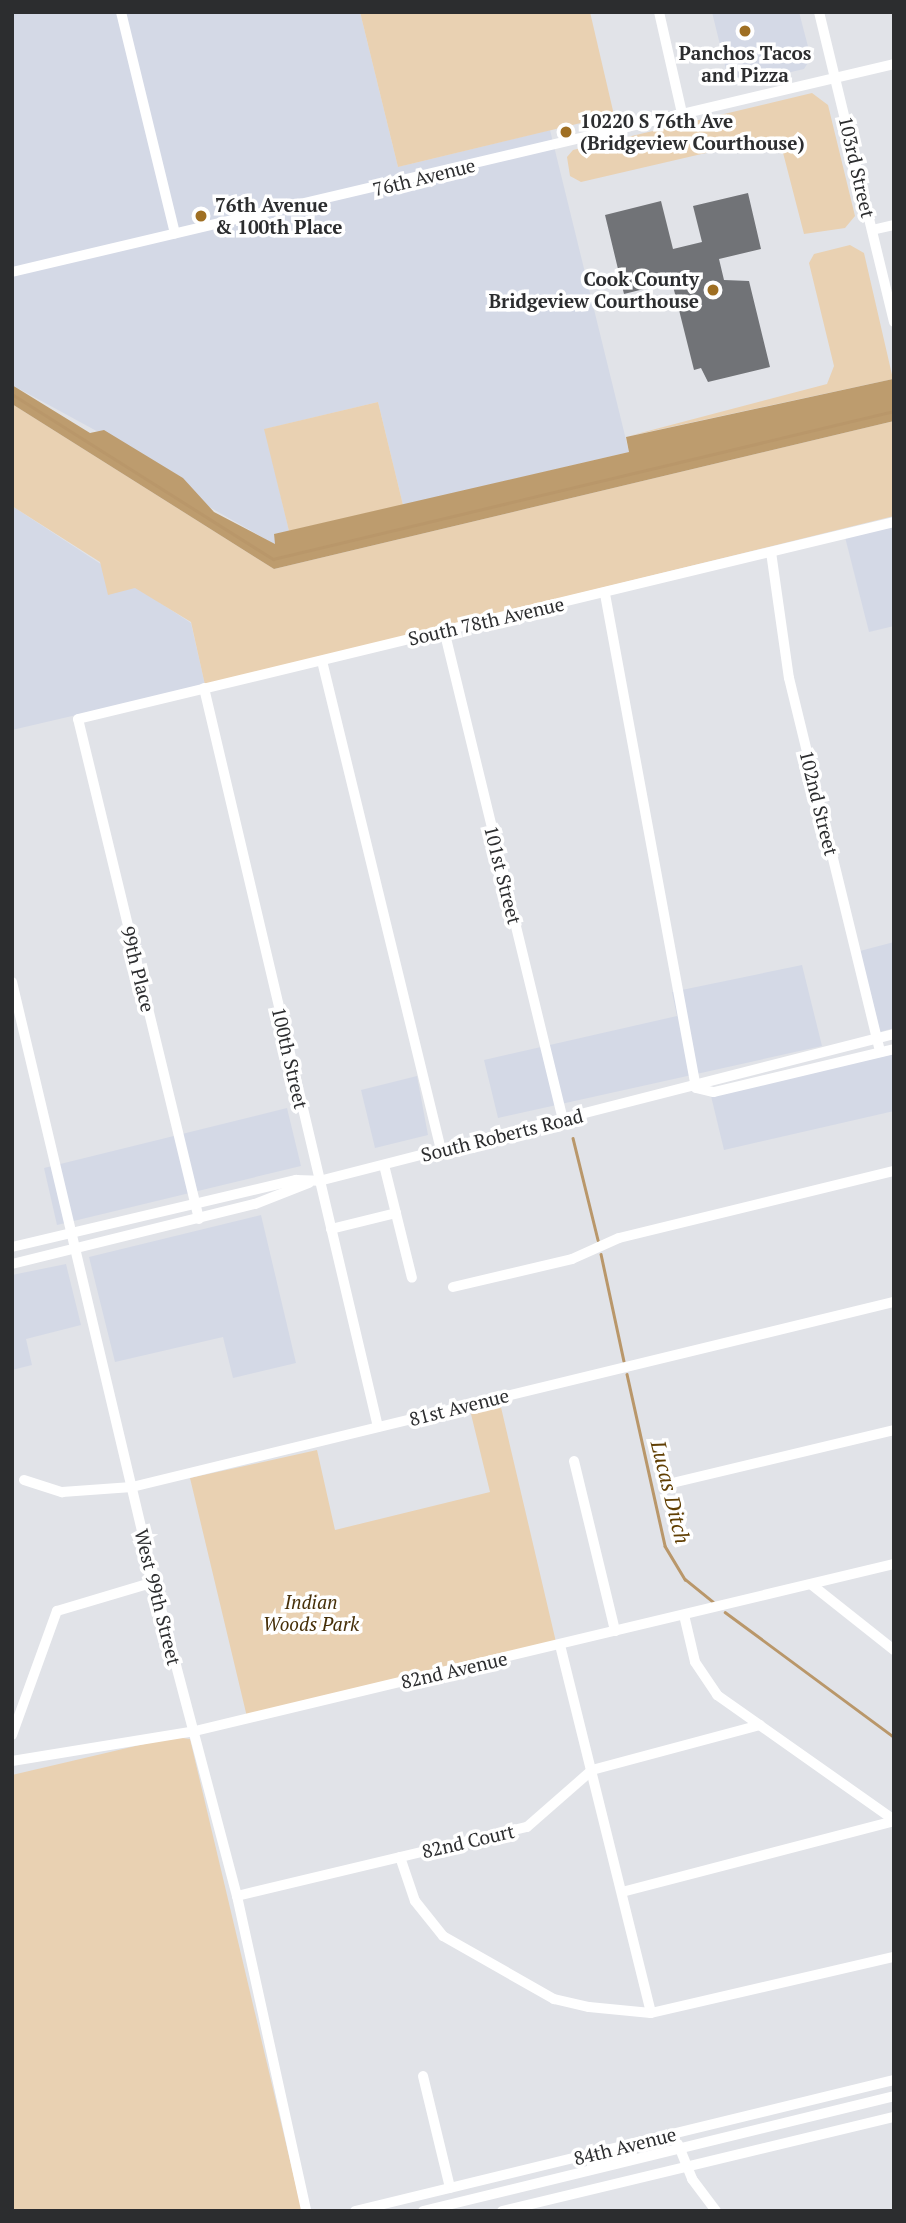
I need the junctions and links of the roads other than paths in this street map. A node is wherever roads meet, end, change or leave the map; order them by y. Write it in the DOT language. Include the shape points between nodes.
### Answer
graph roads {
  1 [pos="121,12"];
  2 [pos="659,12"];
  3 [pos="819,12"];
  4 [pos="894,64"];
  5 [pos="835,78"];
  6 [pos="682,113"];
  7 [pos="894,225"];
  8 [pos="872,230"];
  9 [pos="174,233"];
  10 [pos="12,272"];
  11 [pos="894,322"];
  12 [pos="894,522"];
  13 [pos="771,552"];
  14 [pos="605,594"];
  15 [pos="444,630"];
  16 [pos="321,661"];
  17 [pos="204,688"];
  18 [pos="78,719"];
  19 [pos="12,982"];
  20 [pos="894,1034"];
  21 [pos="876,1039"];
  22 [pos="894,1049"];
  23 [pos="880,1052"];
  24 [pos="696,1088"];
  25 [pos="563,1120"];
  26 [pos="441,1150"];
  27 [pos="384,1165"];
  28 [pos="894,1171"];
  29 [pos="314,1182"];
  30 [pos="195,1202"];
  31 [pos="396,1213"];
  32 [pos="198,1219"];
  33 [pos="331,1229"];
  34 [pos="71,1233"];
  35 [pos="12,1247"];
  36 [pos="75,1249"];
  37 [pos="12,1264"];
  38 [pos="412,1278"];
  39 [pos="453,1287"];
  40 [pos="894,1302"];
  41 [pos="378,1427"];
  42 [pos="894,1430"];
  43 [pos="574,1461"];
  44 [pos="24,1480"];
  45 [pos="668,1484"];
  46 [pos="132,1486"];
  47 [pos="894,1564"];
  48 [pos="154,1582"];
  49 [pos="812,1585"];
  50 [pos="684,1615"];
  51 [pos="615,1631"];
  52 [pos="560,1645"];
  53 [pos="894,1650"];
  54 [pos="760,1725"];
  55 [pos="195,1731"];
  56 [pos="12,1735"];
  57 [pos="12,1761"];
  58 [pos="592,1770"];
  59 [pos="894,1820"];
  60 [pos="400,1857"];
  61 [pos="622,1892"];
  62 [pos="237,1896"];
  63 [pos="894,1957"];
  64 [pos="651,2013"];
  65 [pos="423,2076"];
  66 [pos="894,2080"];
  67 [pos="894,2096"];
  68 [pos="894,2117"];
  69 [pos="676,2134"];
  70 [pos="679,2148"];
  71 [pos="685,2167"];
  72 [pos="450,2188"];
  73 [pos="306,2211"];
  74 [pos="355,2211"];
  75 [pos="423,2211"];
  76 [pos="502,2211"];
  77 [pos="716,2211"];
  1 -- 9 [label="street"];
  2 -- 6 [label="street"];
  3 -- 5 [label="street, 103rd Street"];
  4 -- 5 [label="street, 76th Avenue"];
  5 -- 6 [label="street, 76th Avenue"];
  5 -- 8 [label="street, 103rd Street"];
  6 -- 9 [label="street, 76th Avenue"];
  7 -- 8 [label="street"];
  8 -- 11 [label="street, 103rd Street"];
  9 -- 10 [label="street, 76th Avenue"];
  12 -- 13 [label="street, South 78th Avenue"];
  13 -- 14 [label="street, South 78th Avenue"];
  13 -- 21 [label="street, 102nd Street" via="789,678"];
  14 -- 15 [label="street, South 78th Avenue"];
  14 -- 24 [label="street"];
  15 -- 16 [label="street, South 78th Avenue"];
  15 -- 25 [label="street, 101st Street"];
  16 -- 17 [label="street, South 78th Avenue"];
  16 -- 26 [label="street"];
  17 -- 18 [label="street, South 78th Avenue"];
  17 -- 29 [label="street, 100th Street"];
  18 -- 30 [label="street, 99th Place"];
  19 -- 34 [label="street, West 99th Street"];
  20 -- 21 [label="street, South Roberts Road"];
  21 -- 23 [label="street, 102nd Street"];
  21 -- 24 [label="street, South Roberts Road"];
  22 -- 23 [label="street, South Roberts Road"];
  23 -- 24 [label="street, South Roberts Road" via="714,1092"];
  24 -- 25 [label="street, South Roberts Road"];
  25 -- 26 [label="street, South Roberts Road"];
  26 -- 27 [label="street, South Roberts Road"];
  27 -- 29 [label="street, South Roberts Road"];
  27 -- 31 [label="street"];
  28 -- 39 [label="street" via="619,1238 584,1255"];
  29 -- 30 [label="street, South Roberts Road" via="296,1180"];
  29 -- 32 [label="street, South Roberts Road"];
  29 -- 33 [label="street, 100th Street"];
  30 -- 32 [label="street, 99th Place"];
  30 -- 34 [label="street, South Roberts Road"];
  31 -- 33 [label="street"];
  31 -- 38 [label="street"];
  32 -- 36 [label="street, South Roberts Road"];
  33 -- 41 [label="street, 100th Street"];
  34 -- 35 [label="street, South Roberts Road"];
  34 -- 36 [label="street, West 99th Street"];
  36 -- 37 [label="street, South Roberts Road"];
  36 -- 46 [label="street, West 99th Street"];
  40 -- 41 [label="street, 81st Avenue"];
  41 -- 46 [label="street, 81st Avenue"];
  42 -- 45 [label="street"];
  43 -- 51 [label="street"];
  44 -- 46 [label="street, 81st Avenue" via="62,1492"];
  46 -- 48 [label="street, West 99th Street"];
  47 -- 49 [label="street, 82nd Avenue"];
  48 -- 55 [label="street, West 99th Street"];
  48 -- 56 [label="street" via="57,1611"];
  49 -- 50 [label="street, 82nd Avenue"];
  49 -- 53 [label="street"];
  50 -- 51 [label="street, 82nd Avenue"];
  50 -- 54 [label="street" via="705,1681"];
  51 -- 52 [label="street, 82nd Avenue"];
  52 -- 55 [label="street, 82nd Avenue"];
  52 -- 58 [label="street"];
  54 -- 58 [label="street, 82nd Court"];
  54 -- 59 [label="street"];
  55 -- 57 [label="street, 82nd Avenue"];
  55 -- 62 [label="street, West 99th Street"];
  58 -- 60 [label="street, 82nd Court" via="527,1827"];
  58 -- 61 [label="street"];
  59 -- 61 [label="street"];
  60 -- 62 [label="street, 82nd Court"];
  60 -- 64 [label="street" via="415,1901 443,1936 554,1999"];
  61 -- 64 [label="street"];
  62 -- 73 [label="street, West 99th Street"];
  63 -- 64 [label="street"];
  65 -- 72 [label="street"];
  66 -- 69 [label="street, 84th Avenue"];
  67 -- 70 [label="street, 84th Avenue"];
  68 -- 71 [label="street"];
  69 -- 70 [label="street"];
  69 -- 72 [label="street, 84th Avenue"];
  70 -- 71 [label="street"];
  70 -- 75 [label="street, 84th Avenue"];
  71 -- 76 [label="street"];
  71 -- 77 [label="street"];
  72 -- 74 [label="street, 84th Avenue"];
}
